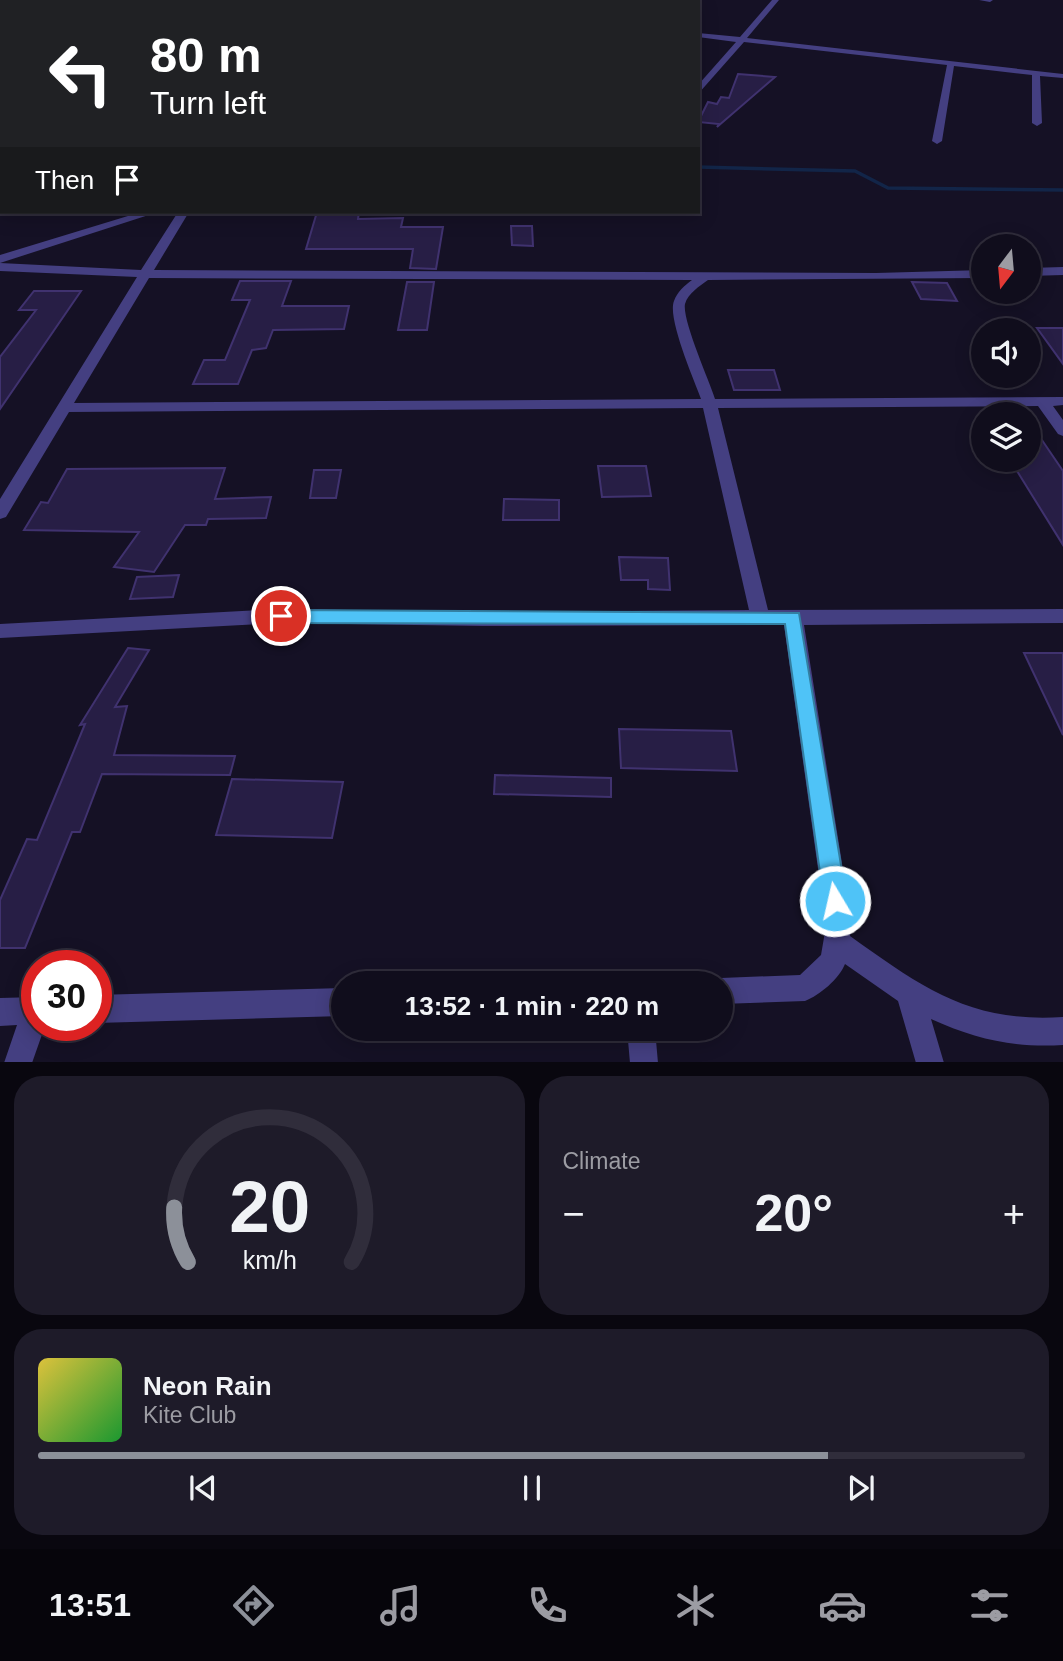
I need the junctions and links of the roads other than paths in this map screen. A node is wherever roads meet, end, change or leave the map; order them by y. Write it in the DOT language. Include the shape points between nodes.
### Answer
graph roads {
  1 [pos="776,0"];
  2 [pos="982,0"];
  3 [pos="990,0"];
  4 [pos="700,35"];
  5 [pos="744,40"];
  6 [pos="951,63"];
  7 [pos="1036,73"];
  8 [pos="1063,76"];
  9 [pos="700,89"];
  10 [pos="1037,123"];
  11 [pos="937,141"];
  12 [pos="146,214"];
  13 [pos="182,214"];
  14 [pos="0,259"];
  15 [pos="0,267"];
  16 [pos="1063,271"];
  17 [pos="1041,272"];
  18 [pos="143,274"];
  19 [pos="971,274"];
  20 [pos="648,276"];
  21 [pos="704,276"];
  22 [pos="672,296"];
  23 [pos="1042,401"];
  24 [pos="1063,401"];
  25 [pos="709,402"];
  26 [pos="66,408"];
  27 [pos="1063,431"];
  28 [pos="0,483"];
  29 [pos="20,484"];
  30 [pos="0,513"];
  31 [pos="1063,616"];
  32 [pos="760,618"];
  33 [pos="793,618"];
  34 [pos="0,631"];
  35 [pos="836,942"];
  36 [pos="733,991"];
  37 [pos="910,995"];
  38 [pos="331,1002"];
  39 [pos="112,1009"];
  40 [pos="21,1011"];
  41 [pos="0,1012"];
  42 [pos="1063,1031"];
  43 [pos="26,1041"];
  44 [pos="642,1041"];
  45 [pos="18,1062"];
  46 [pos="644,1062"];
  47 [pos="930,1062"];
  1 -- 5 [label="street"];
  2 -- 3 [label="street"];
  4 -- 5 [label="street"];
  5 -- 6 [label="street"];
  5 -- 9 [label="street"];
  6 -- 7 [label="street"];
  6 -- 11 [label="street"];
  7 -- 8 [label="street"];
  7 -- 10 [label="street"];
  12 -- 14 [label="street"];
  13 -- 18 [label="street"];
  15 -- 18 [label="street"];
  16 -- 17 [label="street"];
  18 -- 20 [label="street"];
  18 -- 26 [label="street"];
  19 -- 21 [label="street"];
  20 -- 21 [label="street"];
  20 -- 22 [label="street"];
  21 -- 22 [label="street"];
  22 -- 25 [label="street"];
  23 -- 24 [label="street"];
  23 -- 25 [label="street"];
  23 -- 27 [label="street"];
  25 -- 26 [label="street"];
  25 -- 32 [label="street"];
  26 -- 29 [label="street"];
  28 -- 29 [label="street"];
  29 -- 30 [label="street"];
  31 -- 33 [label="street"];
  32 -- 33 [label="street"];
  32 -- 34 [label="street" via="281,616"];
  33 -- 35 [label="street" via="839,926"];
  35 -- 36 [label="street" via="833,962 805,988"];
  35 -- 37 [label="street"];
  37 -- 42 [label="street" via="978,1027 1039,1034"];
  37 -- 47 [label="street"];
  38 -- 39 [label="street"];
  40 -- 41 [label="street"];
  43 -- 45 [label="street"];
  44 -- 46 [label="street"];
}
